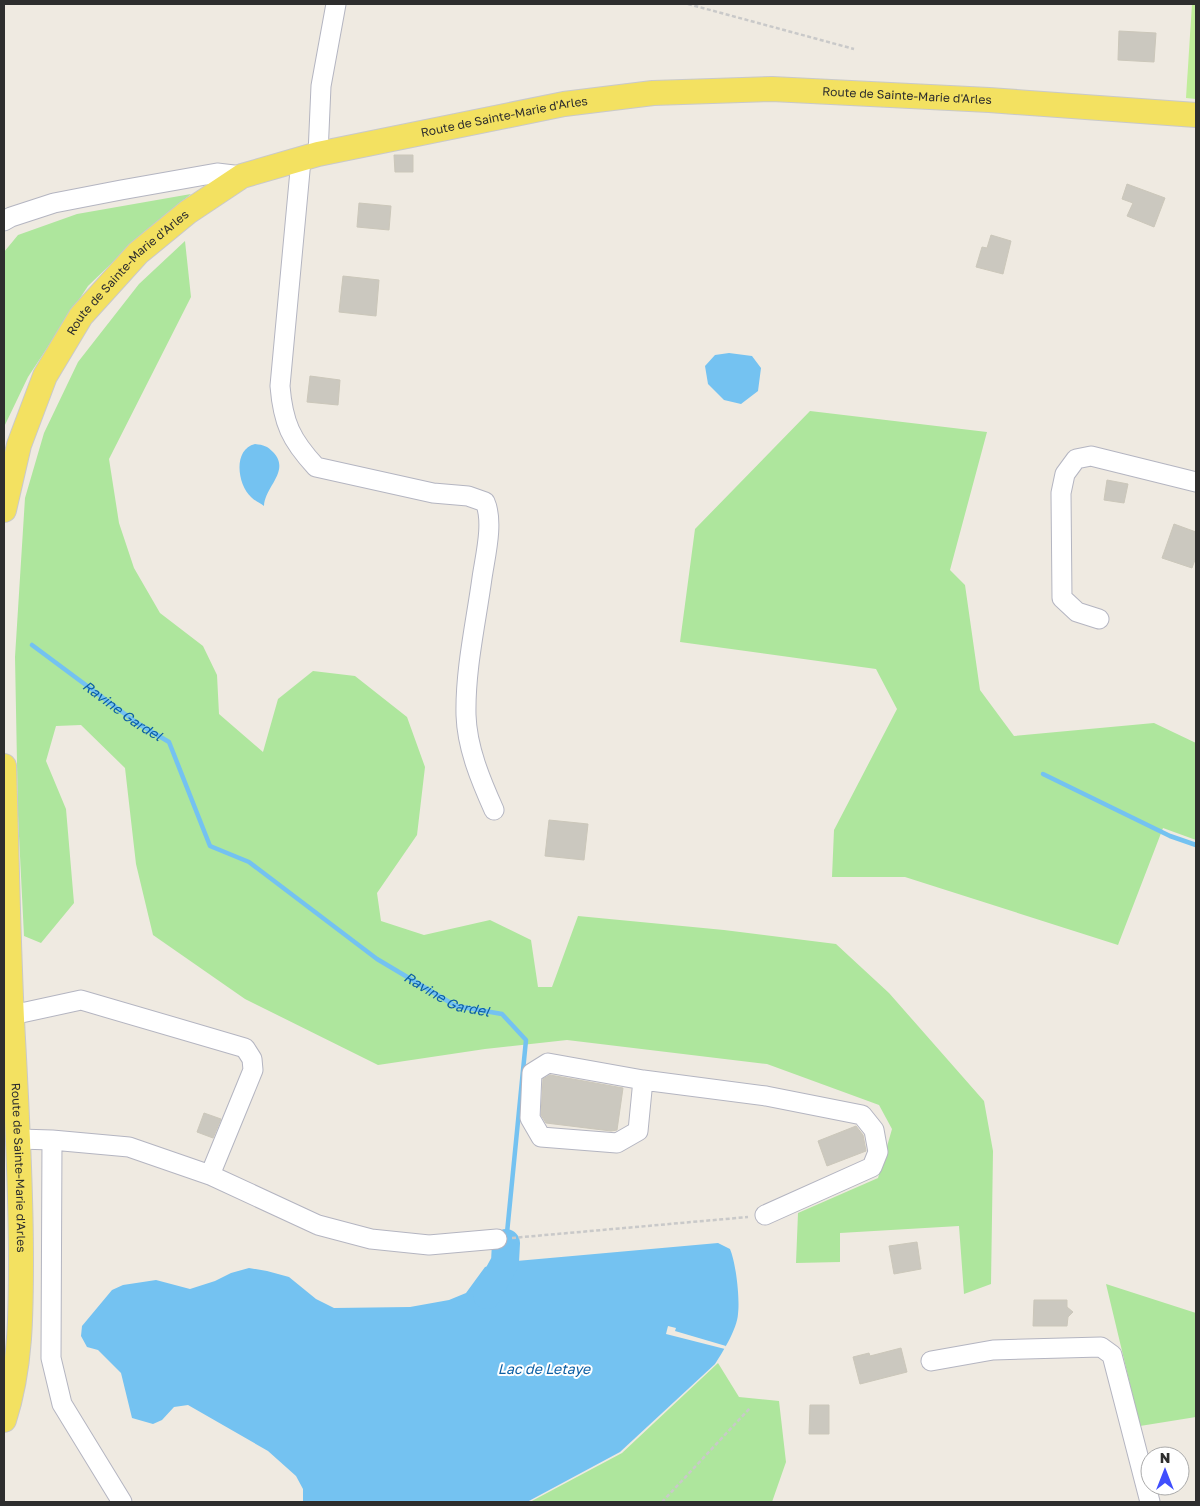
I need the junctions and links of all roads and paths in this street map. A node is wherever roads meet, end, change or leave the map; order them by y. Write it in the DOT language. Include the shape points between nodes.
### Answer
graph roads {
  1 [pos="336,4"];
  2 [pos="688,4"];
  3 [pos="854,49"];
  4 [pos="1196,115"];
  5 [pos="310,157"];
  6 [pos="242,176"];
  7 [pos="4,221"];
  8 [pos="1196,482"];
  9 [pos="4,510"];
  10 [pos="1099,619"];
  11 [pos="4,766"];
  12 [pos="494,810"];
  13 [pos="12,1015"];
  14 [pos="643,1080"];
  15 [pos="19,1139"];
  16 [pos="52,1140"];
  17 [pos="210,1175"];
  18 [pos="764,1215"];
  19 [pos="504,1238"];
  20 [pos="931,1360"];
  21 [pos="750,1408"];
  22 [pos="4,1420"];
  23 [pos="122,1502"];
  24 [pos="662,1502"];
  25 [pos="1150,1502"];
  1 -- 5 [label="street"];
  2 -- 3 [label="path"];
  4 -- 5 [label="main road, Route de Sainte-Marie d'Arles" via="772,88 654,93 564,104"];
  5 -- 6 [label="main road, Route de Sainte-Marie d'Arles"];
  5 -- 12 [label="street" via="280,386 282,410 289,431 316,468 433,493 468,496 485,502 489,512 467,684 466,716 481,782"];
  6 -- 7 [label="street" via="217,173 83,197 54,203"];
  6 -- 9 [label="main road, Route de Sainte-Marie d'Arles" via="188,212 138,253 81,316 45,376 18,445"];
  8 -- 10 [label="street" via="1092,456 1076,459 1065,474 1061,493 1062,598 1077,612"];
  11 -- 13 [label="main road, Route de Sainte-Marie d'Arles"];
  13 -- 15 [label="main road, Route de Sainte-Marie d'Arles"];
  13 -- 17 [label="street" via="81,1000 245,1048 252,1059 253,1070"];
  14 -- 14 [label="street" via="638,1131 617,1143 541,1137 530,1118 532,1073 548,1064"];
  14 -- 18 [label="street" via="766,1096 862,1115 874,1130 878,1152 872,1167"];
  15 -- 16 [label="street"];
  15 -- 22 [label="main road, Route de Sainte-Marie d'Arles" via="22,1322 11,1399"];
  16 -- 17 [label="street" via="129,1147"];
  16 -- 23 [label="street" via="51,1358 62,1404"];
  17 -- 19 [label="street" via="318,1225 371,1239 429,1245"];
  18 -- 19 [label="path"];
  20 -- 25 [label="street" via="992,1350 1101,1348 1112,1355"];
  21 -- 24 [label="path"];
}
